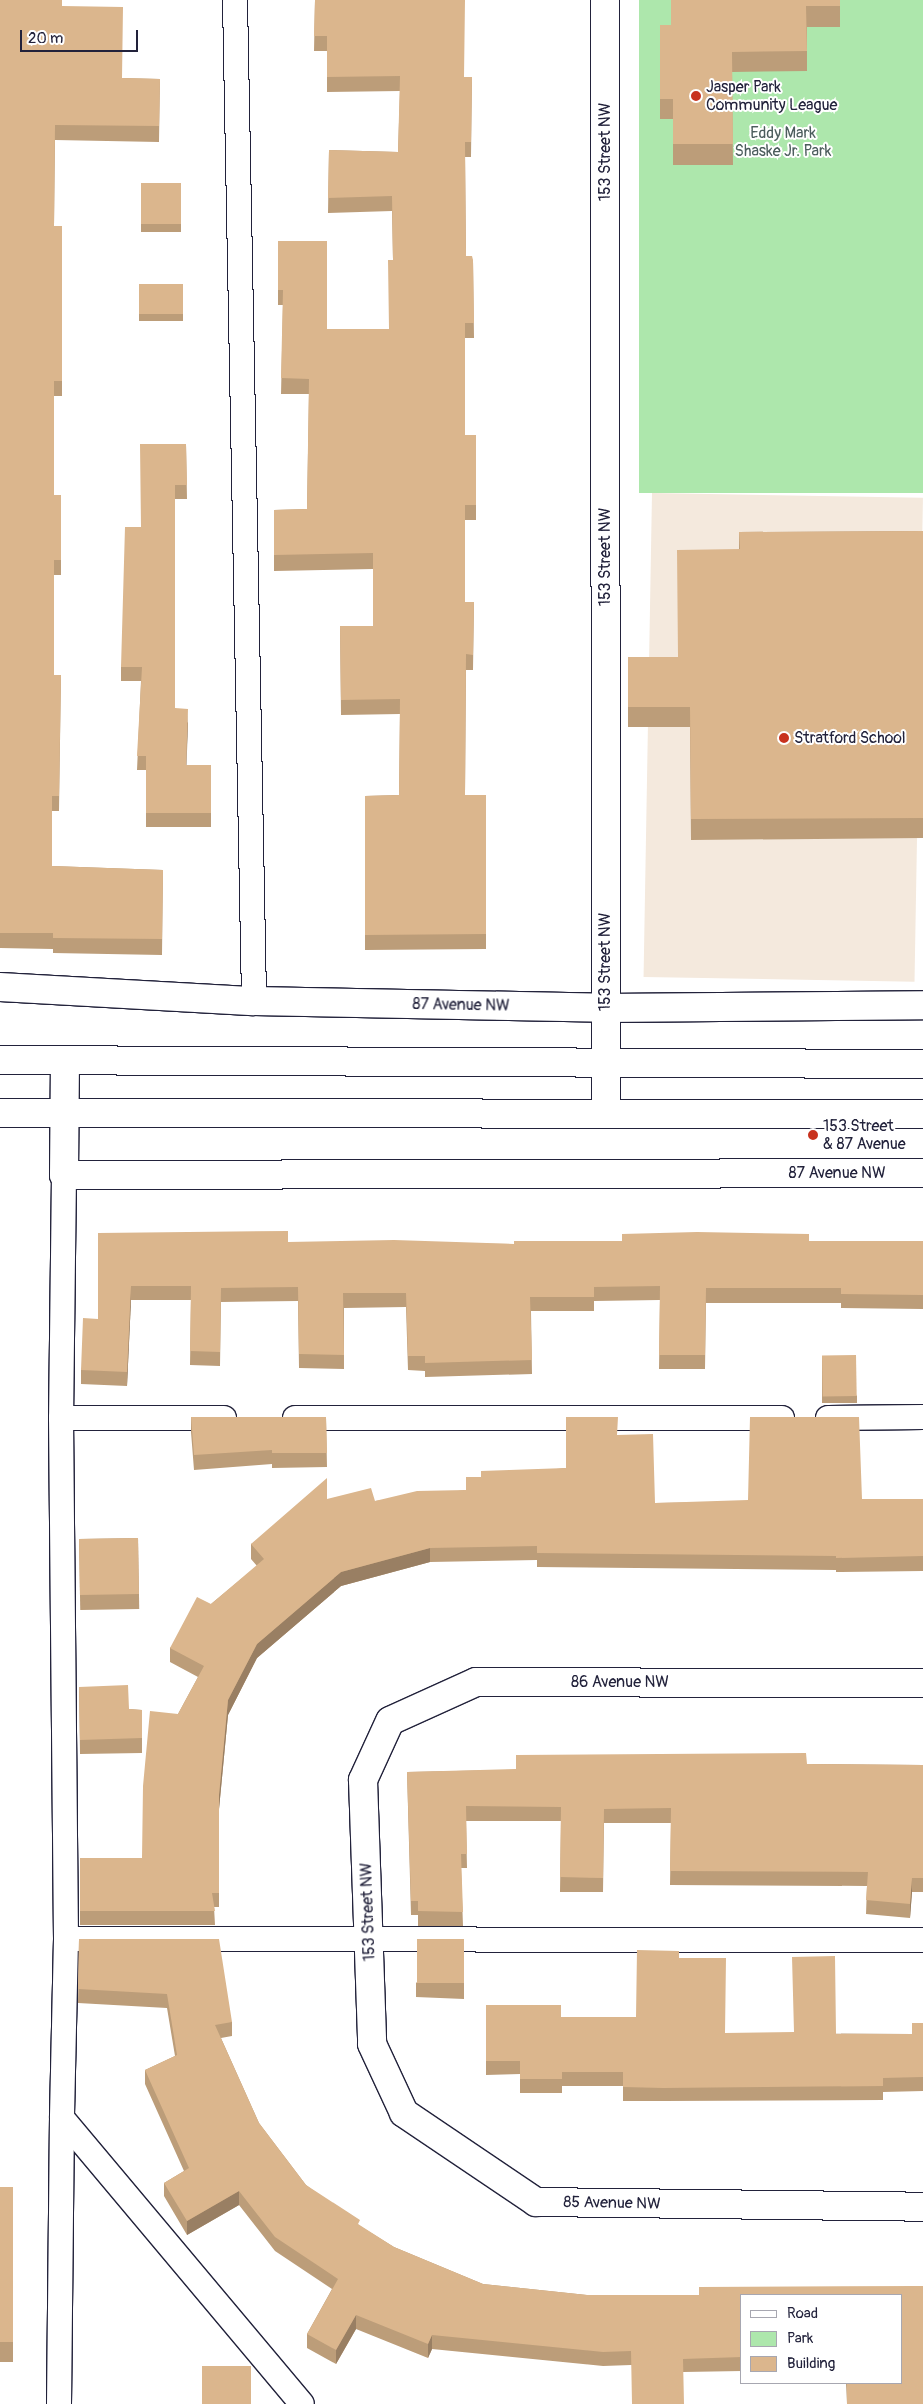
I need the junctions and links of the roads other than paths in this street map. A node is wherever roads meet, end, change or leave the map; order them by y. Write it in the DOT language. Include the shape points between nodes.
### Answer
graph roads {
  1 [pos="235,0"];
  2 [pos="605,0"];
  3 [pos="0,987"];
  4 [pos="254,1001"];
  5 [pos="923,1005"];
  6 [pos="605,1008"];
  7 [pos="0,1060"];
  8 [pos="66,1060"];
  9 [pos="606,1064"];
  10 [pos="923,1064"];
  11 [pos="64,1112"];
  12 [pos="0,1113"];
  13 [pos="606,1114"];
  14 [pos="923,1114"];
  15 [pos="923,1173"];
  16 [pos="64,1175"];
  17 [pos="61,1418"];
  18 [pos="923,1418"];
  19 [pos="923,1683"];
  20 [pos="363,1780"];
  21 [pos="66,1939"];
  22 [pos="369,1940"];
  23 [pos="923,1940"];
  24 [pos="372,2044"];
  25 [pos="62,2118"];
  26 [pos="923,2207"];
  27 [pos="59,2404"];
  28 [pos="302,2404"];
  1 -- 4 [label="lane"];
  2 -- 6 [label="street, 153 Street NW"];
  3 -- 4 [label="street, 87 Avenue NW"];
  4 -- 6 [label="street, 87 Avenue NW"];
  5 -- 6 [label="street, 87 Avenue NW"];
  6 -- 9 [label="street, 153 Street NW"];
  7 -- 8 [label="street"];
  8 -- 9 [label="street"];
  8 -- 11 [label="street"];
  9 -- 10 [label="street"];
  9 -- 13 [label="street, 153 Street NW"];
  11 -- 12 [label="street"];
  11 -- 13 [label="street"];
  11 -- 16 [label="street"];
  13 -- 14 [label="street"];
  15 -- 16 [label="street, 87 Avenue NW"];
  16 -- 17 [label="lane"];
  17 -- 18 [label="lane"];
  17 -- 21 [label="lane"];
  19 -- 20 [label="street, 86 Avenue NW" via="476,1682 390,1720"];
  20 -- 22 [label="street, 153 Street NW"];
  21 -- 22 [label="lane"];
  21 -- 25 [label="lane"];
  22 -- 23 [label="lane"];
  22 -- 24 [label="street, 153 Street NW"];
  24 -- 26 [label="street, 85 Avenue NW" via="404,2113 536,2202"];
  25 -- 27 [label="lane"];
  25 -- 28 [label="lane"];
}
